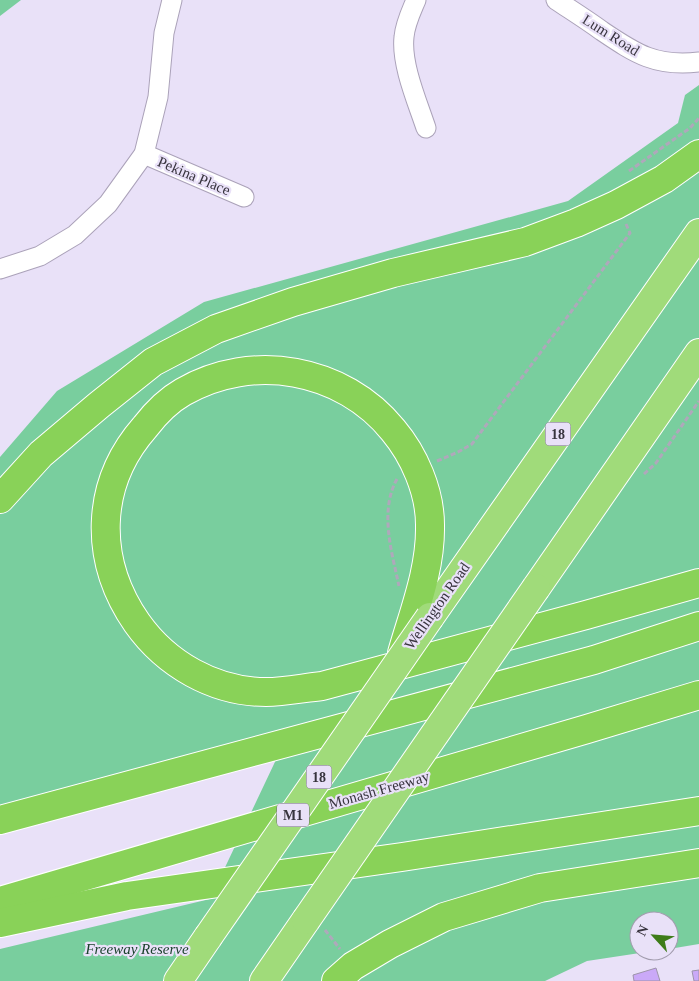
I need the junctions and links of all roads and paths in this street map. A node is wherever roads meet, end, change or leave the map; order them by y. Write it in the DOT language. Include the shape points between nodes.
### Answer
graph roads {
  1 [pos="172,0"];
  2 [pos="416,0"];
  3 [pos="556,0"];
  4 [pos="699,62"];
  5 [pos="699,118"];
  6 [pos="426,128"];
  7 [pos="144,154"];
  8 [pos="699,154"];
  9 [pos="622,176"];
  10 [pos="244,197"];
  11 [pos="616,205"];
  12 [pos="699,233"];
  13 [pos="0,269"];
  14 [pos="699,353"];
  15 [pos="429,464"];
  16 [pos="398,479"];
  17 [pos="0,498"];
  18 [pos="699,582"];
  19 [pos="399,589"];
  20 [pos="420,619"];
  21 [pos="699,626"];
  22 [pos="699,695"];
  23 [pos="699,811"];
  24 [pos="0,820"];
  25 [pos="699,863"];
  26 [pos="0,901"];
  27 [pos="0,923"];
  28 [pos="178,981"];
  29 [pos="264,981"];
  30 [pos="336,981"];
  1 -- 7 [label="street" via="164,33 158,97"];
  2 -- 6 [label="street" via="406,26 404,52"];
  3 -- 4 [label="street, Lum Road" via="632,51 668,63"];
  5 -- 9 [label="path" via="690,128"];
  7 -- 10 [label="street, Pekina Place"];
  7 -- 13 [label="street" via="108,204 75,235 40,256"];
  8 -- 11 [label="highway" via="664,179"];
  11 -- 15 [label="path" via="630,233 472,444"];
  11 -- 17 [label="highway" via="525,242 393,273 216,328 153,362 41,454"];
  12 -- 20 [label="highway, Wellington Road / 18"];
  14 -- 29 [label="highway, bridge"];
  16 -- 19 [label="path" via="389,506 389,532"];
  18 -- 20 [label="highway" via="322,686 263,692 220,685 167,657 142,630 123,600 111,567 106,540 106,506 115,475 136,437 182,392 222,376 249,371 308,375 360,398 381,415 407,446 426,496 431,523"];
  20 -- 28 [label="highway, Wellington Road / 18, bridge" via="400,660"];
  21 -- 24 [label="highway" via="585,663"];
  22 -- 26 [label="highway, Monash Freeway / M1"];
  23 -- 27 [label="highway" via="127,896"];
  25 -- 30 [label="highway" via="540,888 444,917 390,944 353,966"];
}
